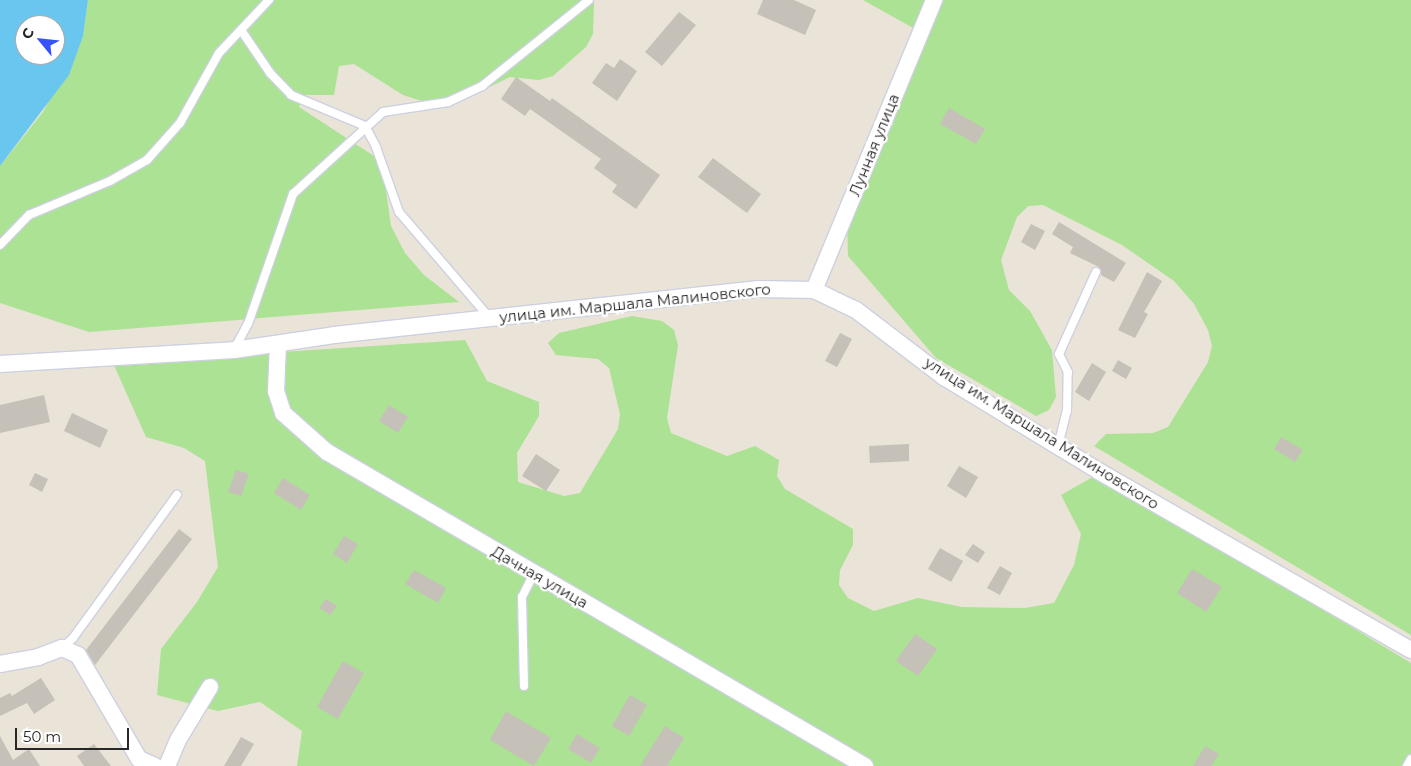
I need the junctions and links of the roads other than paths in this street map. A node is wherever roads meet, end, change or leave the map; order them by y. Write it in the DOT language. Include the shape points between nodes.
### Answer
graph roads {
  1 [pos="269,0"];
  2 [pos="589,0"];
  3 [pos="934,0"];
  4 [pos="241,30"];
  5 [pos="365,126"];
  6 [pos="0,245"];
  7 [pos="1096,272"];
  8 [pos="814,290"];
  9 [pos="490,318"];
  10 [pos="278,344"];
  11 [pos="234,350"];
  12 [pos="0,364"];
  13 [pos="1058,446"];
  14 [pos="177,495"];
  15 [pos="534,573"];
  16 [pos="62,648"];
  17 [pos="1411,650"];
  18 [pos="0,664"];
  19 [pos="524,686"];
  20 [pos="210,687"];
  21 [pos="1411,759"];
  22 [pos="155,766"];
  23 [pos="167,766"];
  24 [pos="865,766"];
  25 [pos="1407,766"];
  1 -- 4 [label="lane"];
  2 -- 5 [label="lane" via="482,86 448,102 383,112"];
  3 -- 8 [label="street, Лунная улица"];
  4 -- 5 [label="lane" via="270,72 291,95"];
  4 -- 6 [label="lane" via="219,53 180,123 146,160 110,181 29,215"];
  5 -- 9 [label="lane" via="376,147 399,212"];
  5 -- 11 [label="lane" via="292,194 248,324"];
  7 -- 13 [label="lane" via="1059,354 1068,372 1067,411"];
  8 -- 9 [label="street, улица им. Маршала Малиновского" via="759,288"];
  8 -- 13 [label="street, улица им. Маршала Малиновского" via="856,310 944,377"];
  9 -- 10 [label="street, улица им. Маршала Малиновского"];
  10 -- 11 [label="street, улица им. Маршала Малиновского"];
  10 -- 15 [label="street, Дачная улица" via="276,391 283,413 300,431 327,452"];
  11 -- 12 [label="street, улица им. Маршала Малиновского"];
  13 -- 17 [label="street, улица им. Маршала Малиновского"];
  14 -- 16 [label="lane" via="73,638"];
  15 -- 19 [label="lane" via="522,596"];
  15 -- 24 [label="street, Дачная улица"];
  16 -- 18 [label="street" via="38,657"];
  16 -- 22 [label="street" via="78,655 140,759"];
  20 -- 23 [label="street" via="178,740"];
  21 -- 25 [label="lane"];
}
